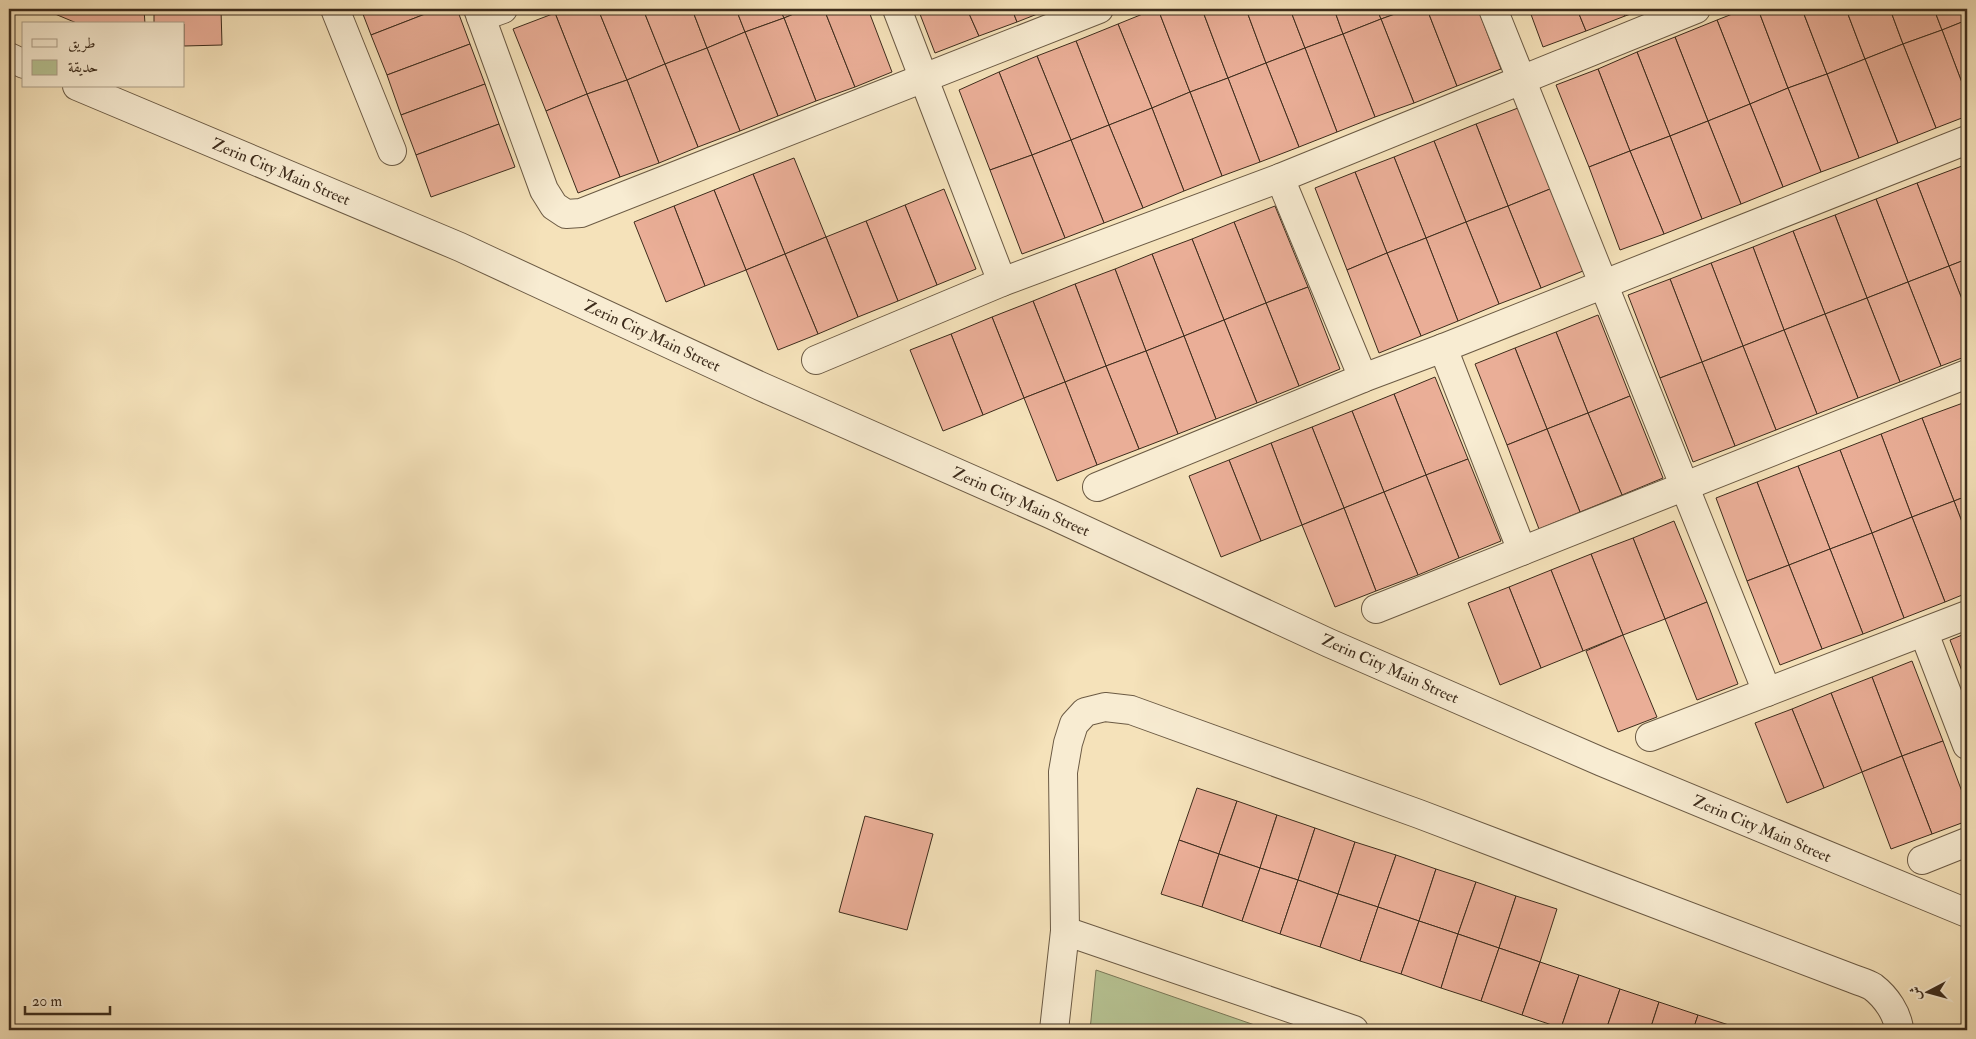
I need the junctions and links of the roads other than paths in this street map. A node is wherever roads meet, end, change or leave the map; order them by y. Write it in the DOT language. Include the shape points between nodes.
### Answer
graph roads {
  1 [pos="335,9"];
  2 [pos="897,9"];
  3 [pos="1098,9"];
  4 [pos="1493,9"];
  5 [pos="1696,9"];
  6 [pos="488,12"];
  7 [pos="9,57"];
  8 [pos="22,63"];
  9 [pos="924,77"];
  10 [pos="1521,81"];
  11 [pos="82,88"];
  12 [pos="1967,140"];
  13 [pos="392,151"];
  14 [pos="1280,178"];
  15 [pos="1002,282"];
  16 [pos="1603,284"];
  17 [pos="1443,348"];
  18 [pos="816,360"];
  19 [pos="1967,374"];
  20 [pos="1363,378"];
  21 [pos="1097,486"];
  22 [pos="1684,486"];
  23 [pos="1522,551"];
  24 [pos="1376,609"];
  25 [pos="1967,615"];
  26 [pos="1924,633"];
  27 [pos="1767,692"];
  28 [pos="1650,737"];
  29 [pos="1967,745"];
  30 [pos="1967,842"];
  31 [pos="1922,860"];
  32 [pos="1967,912"];
  33 [pos="1065,931"];
  34 [pos="1340,1028"];
  35 [pos="1054,1030"];
  36 [pos="1899,1030"];
  1 -- 13 [label="street"];
  2 -- 9 [label="street"];
  3 -- 9 [label="street"];
  4 -- 10 [label="street"];
  5 -- 10 [label="street"];
  6 -- 9 [label="street" via="544,190 554,206 566,214 580,213"];
  7 -- 8 [label="street"];
  9 -- 15 [label="street"];
  10 -- 14 [label="street"];
  10 -- 16 [label="street"];
  11 -- 32 [label="street, Zerin City Main Street" via="460,247 1329,643 1602,762"];
  12 -- 16 [label="street"];
  14 -- 15 [label="street"];
  14 -- 20 [label="street"];
  15 -- 18 [label="street"];
  16 -- 17 [label="street"];
  16 -- 22 [label="street"];
  17 -- 20 [label="street"];
  17 -- 23 [label="street"];
  19 -- 22 [label="street"];
  20 -- 21 [label="street"];
  22 -- 23 [label="street"];
  22 -- 27 [label="street"];
  23 -- 24 [label="street"];
  25 -- 26 [label="street"];
  26 -- 27 [label="street"];
  26 -- 29 [label="street"];
  27 -- 28 [label="street"];
  30 -- 31 [label="street"];
  33 -- 34 [label="street"];
  33 -- 35 [label="street"];
  33 -- 36 [label="street" via="1064,772 1068,743 1074,724 1086,712 1105,707 1131,710 1419,814 1872,986 1889,1003"];
}
